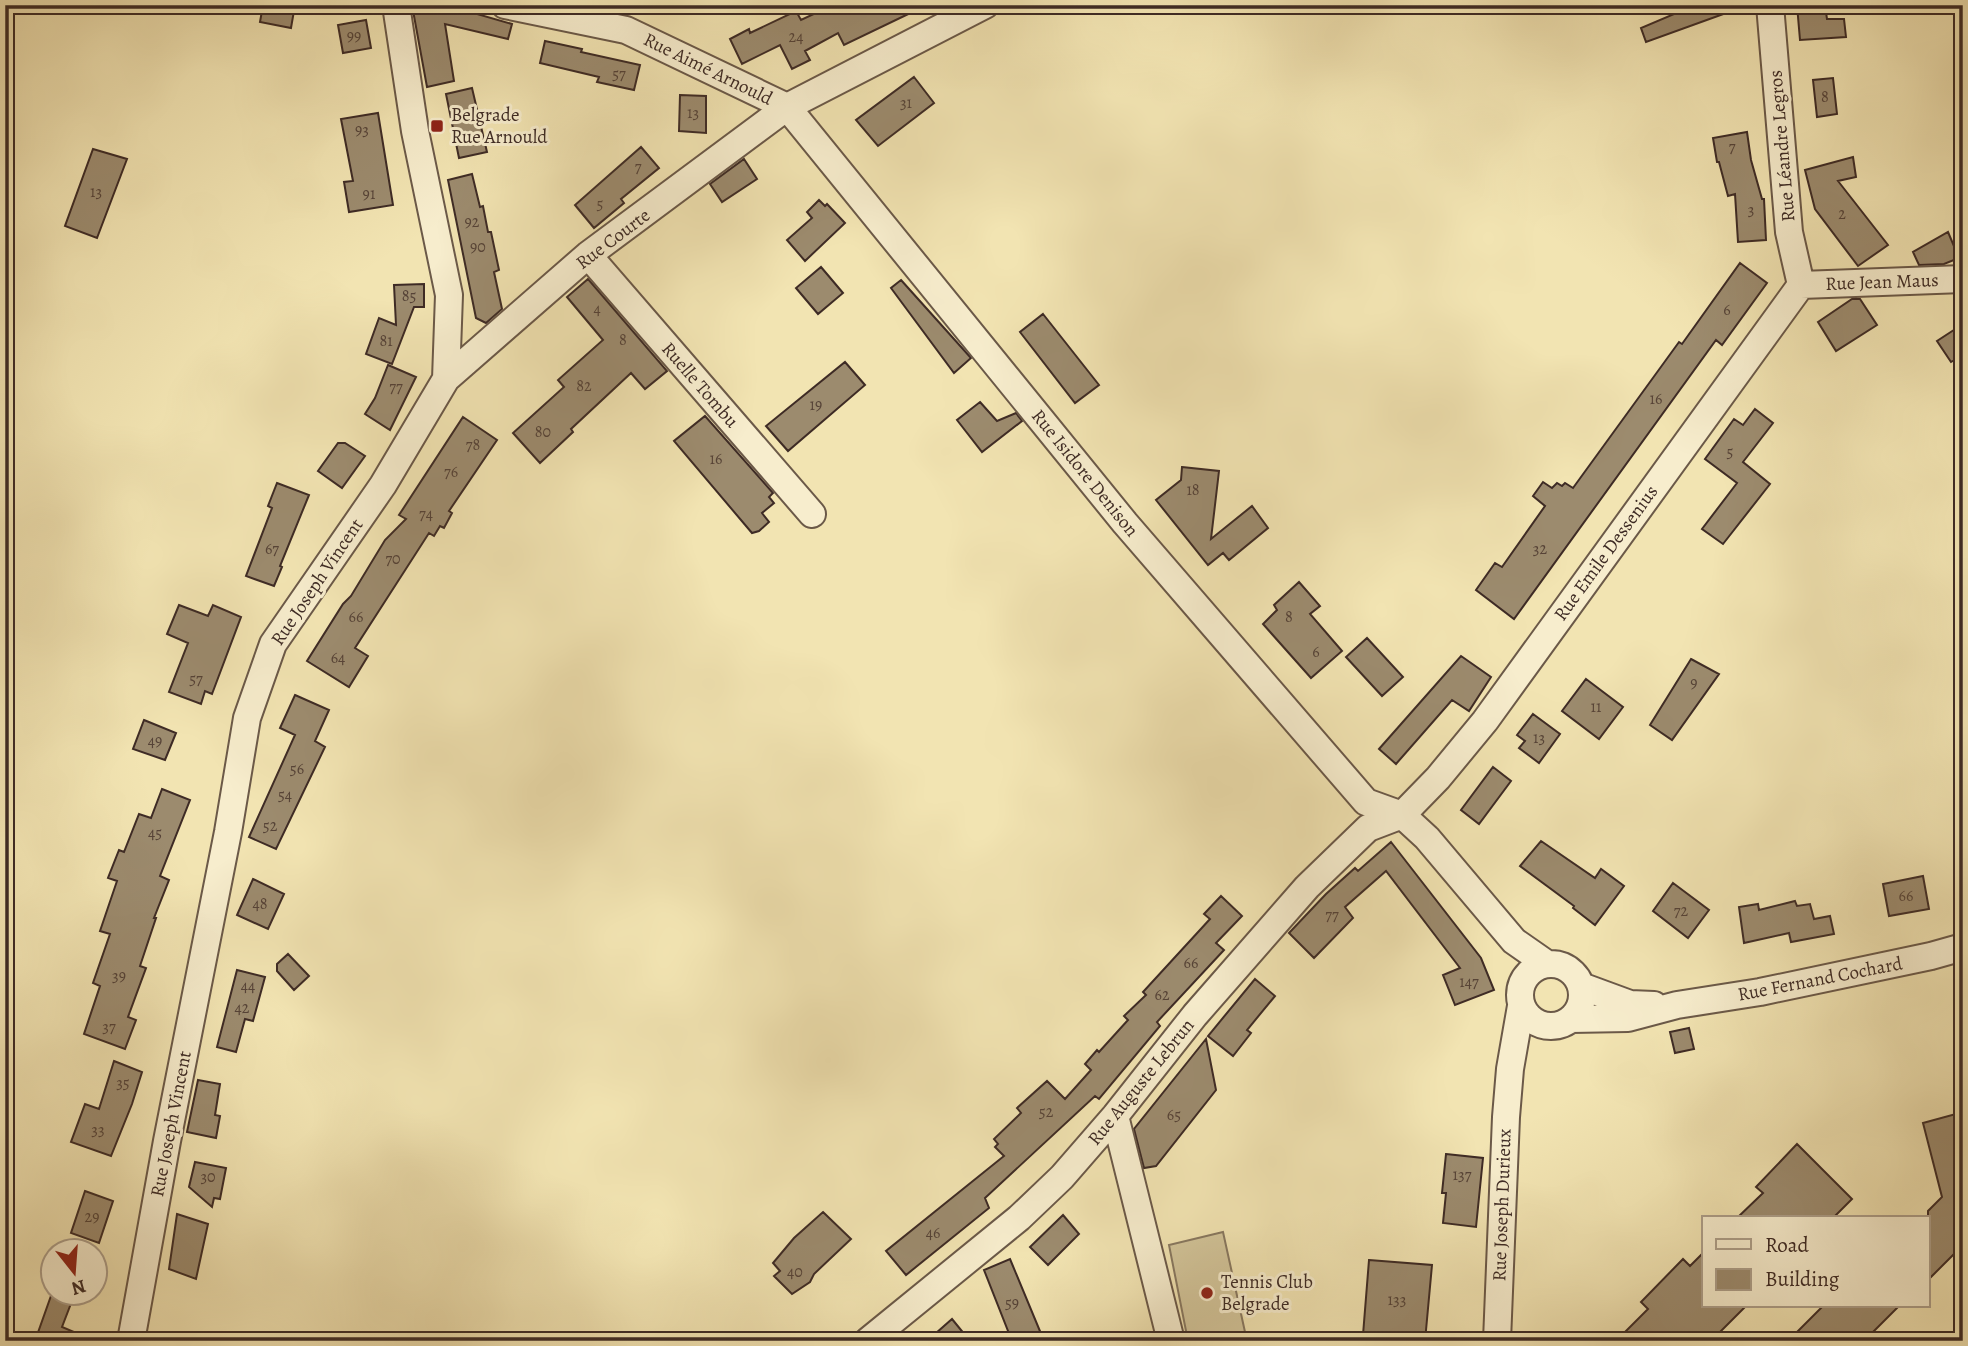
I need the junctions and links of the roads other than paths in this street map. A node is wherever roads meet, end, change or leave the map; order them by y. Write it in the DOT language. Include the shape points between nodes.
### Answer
graph roads {
  1 [pos="396,5"];
  2 [pos="505,5"];
  3 [pos="1770,5"];
  4 [pos="970,8"];
  5 [pos="787,107"];
  6 [pos="589,256"];
  7 [pos="1963,279"];
  8 [pos="1801,285"];
  9 [pos="446,379"];
  10 [pos="812,514"];
  11 [pos="1402,815"];
  12 [pos="1514,941"];
  13 [pos="1963,947"];
  14 [pos="1547,964"];
  15 [pos="1525,978"];
  16 [pos="1581,986"];
  17 [pos="1677,1005"];
  18 [pos="1521,1006"];
  19 [pos="1559,1023"];
  20 [pos="1510,1069"];
  21 [pos="1115,1116"];
  22 [pos="131,1341"];
  23 [pos="868,1341"];
  24 [pos="1171,1341"];
  25 [pos="1497,1341"];
  1 -- 9 [label="street, Rue Joseph Vincent" via="415,131 449,295"];
  2 -- 5 [label="street, Rue Aimé Arnould" via="626,30"];
  3 -- 8 [label="street, Rue Léandre Legros" via="1789,232"];
  4 -- 5 [label="street, Rue Courte"];
  5 -- 6 [label="street, Rue Courte"];
  5 -- 11 [label="street, Rue Isidore Denison" via="1125,523 1366,802"];
  6 -- 9 [label="street, Rue Courte"];
  6 -- 10 [label="street, Ruelle Tombu"];
  7 -- 8 [label="street, Rue Jean Maus"];
  8 -- 11 [label="street, Rue Emile Dessenius" via="1485,721"];
  9 -- 22 [label="street, Rue Joseph Vincent" via="383,485 273,644 247,718"];
  11 -- 12 [label="street"];
  11 -- 21 [label="street, Rue Auguste Lebrun" via="1368,828 1307,887 1195,1015"];
  12 -- 14 [label="street"];
  12 -- 15 [label="street"];
  13 -- 17 [label="street, Rue Fernand Cochard" via="1760,992"];
  14 -- 15 [label="street"];
  14 -- 16 [label="street" via="1568,969"];
  15 -- 18 [label="street" via="1520,987"];
  16 -- 17 [label="street, Rue Fernand Cochard" via="1630,1004"];
  16 -- 19 [label="street" via="1582,1000"];
  17 -- 19 [label="street, Rue Fernand Cochard" via="1628,1018"];
  18 -- 19 [label="street" via="1531,1019"];
  18 -- 20 [label="street, Rue Joseph Durieux"];
  19 -- 20 [label="street"];
  20 -- 25 [label="street, Rue Joseph Durieux"];
  21 -- 23 [label="street, Rue Auguste Lebrun" via="1019,1218"];
  21 -- 24 [label="street"];
}
